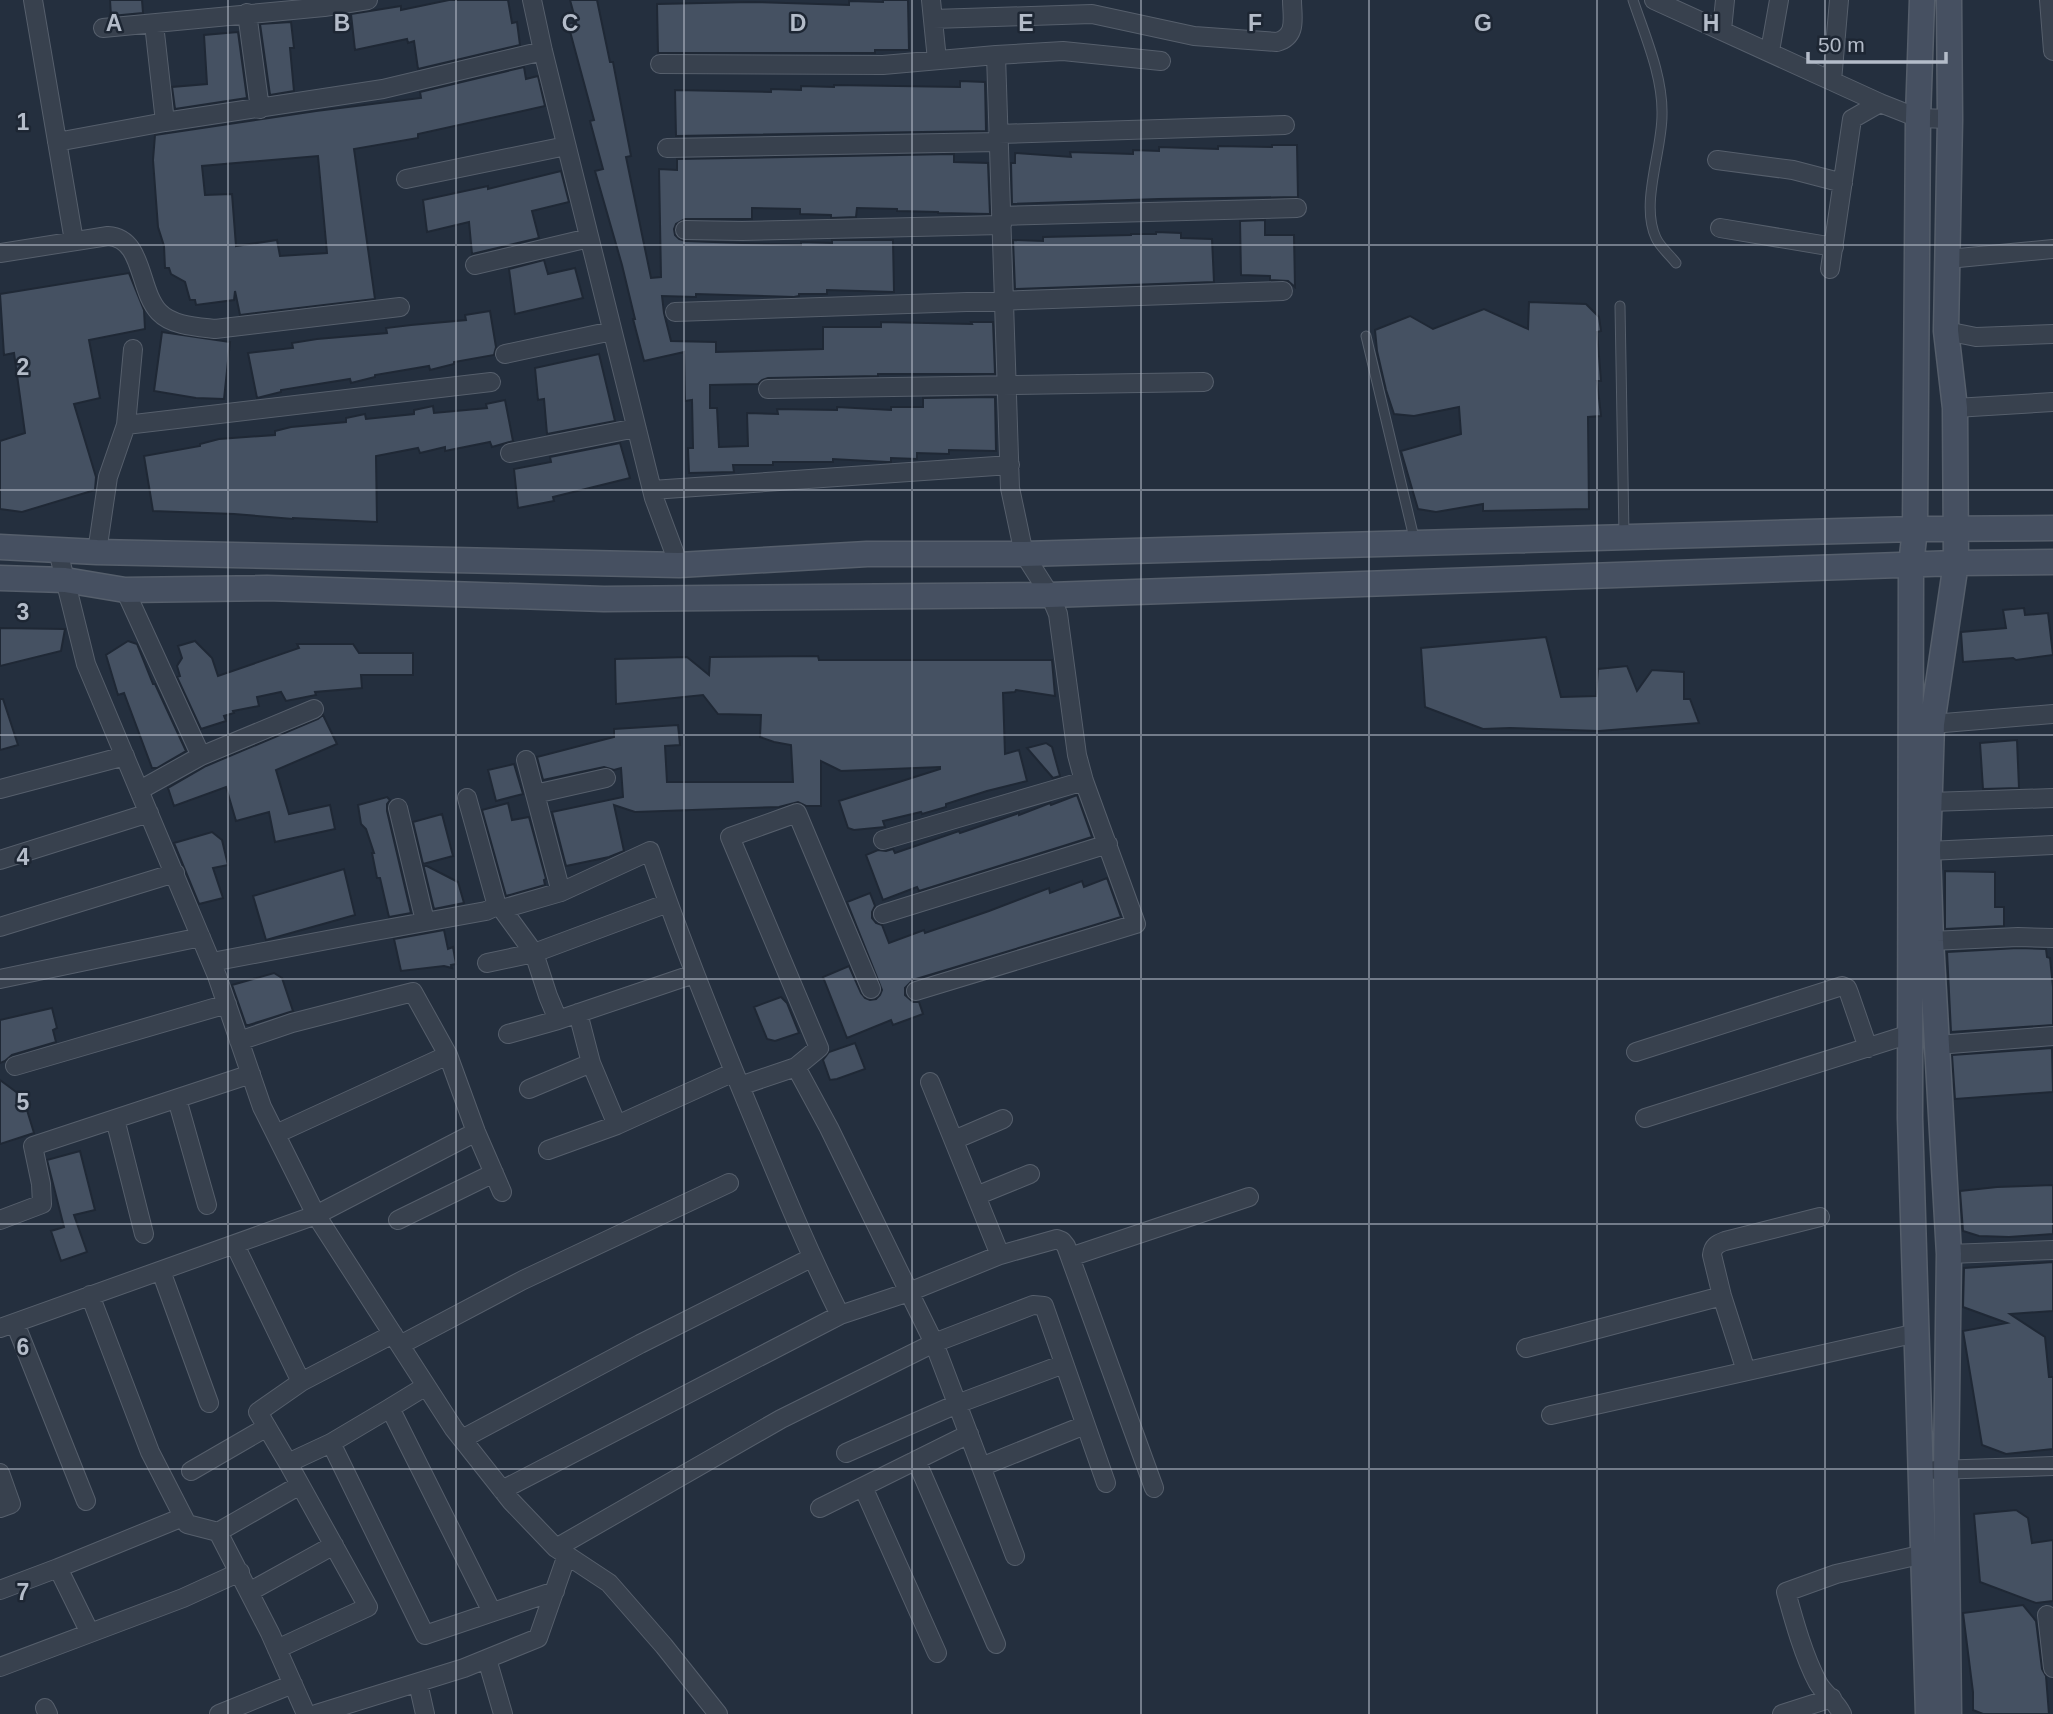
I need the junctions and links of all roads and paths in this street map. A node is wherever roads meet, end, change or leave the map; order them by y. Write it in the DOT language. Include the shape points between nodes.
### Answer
graph roads {
  1 [pos="33,0"];
  2 [pos="368,0"];
  3 [pos="532,0"];
  4 [pos="931,0"];
  5 [pos="1292,0"];
  6 [pos="1633,0"];
  7 [pos="1654,0"];
  8 [pos="1726,0"];
  9 [pos="1779,0"];
  10 [pos="1839,0"];
  11 [pos="1922,0"];
  12 [pos="1949,0"];
  13 [pos="2049,0"];
  14 [pos="324,4"];
  15 [pos="1673,4"];
  16 [pos="247,13"];
  17 [pos="933,19"];
  18 [pos="154,24"];
  19 [pos="103,28"];
  20 [pos="1722,30"];
  21 [pos="543,51"];
  22 [pos="1770,51"];
  23 [pos="2053,51"];
  24 [pos="996,55"];
  25 [pos="937,60"];
  26 [pos="1161,61"];
  27 [pos="660,64"];
  28 [pos="1832,81"];
  29 [pos="1880,103"];
  30 [pos="260,109"];
  31 [pos="1918,118"];
  32 [pos="1950,119"];
  33 [pos="165,122"];
  34 [pos="1285,125"];
  35 [pos="999,138"];
  36 [pos="57,142"];
  37 [pos="566,146"];
  38 [pos="667,148"];
  39 [pos="1717,160"];
  40 [pos="405,179"];
  41 [pos="1843,183"];
  42 [pos="1297,208"];
  43 [pos="1001,220"];
  44 [pos="1720,228"];
  45 [pos="685,230"];
  46 [pos="589,238"];
  47 [pos="74,241"];
  48 [pos="1833,247"];
  49 [pos="2053,248"];
  50 [pos="0,253"];
  51 [pos="1948,259"];
  52 [pos="1676,263"];
  53 [pos="475,265"];
  54 [pos="1830,269"];
  55 [pos="1283,291"];
  56 [pos="1004,302"];
  57 [pos="1620,306"];
  58 [pos="400,307"];
  59 [pos="675,312"];
  60 [pos="612,331"];
  61 [pos="1946,331"];
  62 [pos="2053,334"];
  63 [pos="1366,336"];
  64 [pos="133,349"];
  65 [pos="505,354"];
  66 [pos="1204,382"];
  67 [pos="491,383"];
  68 [pos="1007,384"];
  69 [pos="768,389"];
  70 [pos="2053,402"];
  71 [pos="1955,408"];
  72 [pos="126,425"];
  73 [pos="636,428"];
  74 [pos="510,453"];
  75 [pos="1010,465"];
  76 [pos="652,490"];
  77 [pos="2053,528"];
  78 [pos="1915,529"];
  79 [pos="1955,530"];
  80 [pos="1625,538"];
  81 [pos="1415,543"];
  82 [pos="0,547"];
  83 [pos="58,551"];
  84 [pos="97,552"];
  85 [pos="1024,554"];
  86 [pos="2053,562"];
  87 [pos="1956,563"];
  88 [pos="679,565"];
  89 [pos="1911,565"];
  90 [pos="0,578"];
  91 [pos="65,580"];
  92 [pos="125,590"];
  93 [pos="1050,596"];
  94 [pos="314,709"];
  95 [pos="2053,714"];
  96 [pos="1932,724"];
  97 [pos="125,756"];
  98 [pos="201,756"];
  99 [pos="526,760"];
  100 [pos="606,778"];
  101 [pos="1084,780"];
  102 [pos="0,789"];
  103 [pos="140,790"];
  104 [pos="535,794"];
  105 [pos="467,798"];
  106 [pos="2053,798"];
  107 [pos="1930,802"];
  108 [pos="398,808"];
  109 [pos="149,813"];
  110 [pos="883,840"];
  111 [pos="1108,844"];
  112 [pos="2053,845"];
  113 [pos="1928,851"];
  114 [pos="0,860"];
  115 [pos="175,873"];
  116 [pos="561,892"];
  117 [pos="667,903"];
  118 [pos="499,907"];
  119 [pos="883,914"];
  120 [pos="425,921"];
  121 [pos="0,927"];
  122 [pos="201,937"];
  123 [pos="2053,938"];
  124 [pos="1931,941"];
  125 [pos="534,953"];
  126 [pos="212,962"];
  127 [pos="487,963"];
  128 [pos="694,974"];
  129 [pos="0,979"];
  130 [pos="871,989"];
  131 [pos="916,991"];
  132 [pos="227,1004"];
  133 [pos="578,1013"];
  134 [pos="558,1020"];
  135 [pos="508,1034"];
  136 [pos="1910,1034"];
  137 [pos="2053,1036"];
  138 [pos="239,1041"];
  139 [pos="1937,1045"];
  140 [pos="1868,1048"];
  141 [pos="1636,1052"];
  142 [pos="448,1055"];
  143 [pos="591,1063"];
  144 [pos="15,1066"];
  145 [pos="796,1068"];
  146 [pos="251,1074"];
  147 [pos="737,1079"];
  148 [pos="930,1082"];
  149 [pos="529,1089"];
  150 [pos="177,1099"];
  151 [pos="1645,1118"];
  152 [pos="115,1119"];
  153 [pos="1003,1119"];
  154 [pos="617,1125"];
  155 [pos="476,1132"];
  156 [pos="276,1134"];
  157 [pos="954,1140"];
  158 [pos="548,1150"];
  159 [pos="494,1173"];
  160 [pos="1030,1174"];
  161 [pos="729,1183"];
  162 [pos="502,1192"];
  163 [pos="976,1196"];
  164 [pos="1249,1197"];
  165 [pos="207,1205"];
  166 [pos="316,1216"];
  167 [pos="1820,1217"];
  168 [pos="0,1220"];
  169 [pos="398,1220"];
  170 [pos="144,1234"];
  171 [pos="235,1245"];
  172 [pos="2053,1250"];
  173 [pos="1949,1254"];
  174 [pos="1000,1255"];
  175 [pos="1070,1257"];
  176 [pos="811,1258"];
  177 [pos="161,1270"];
  178 [pos="909,1292"];
  179 [pos="90,1296"];
  180 [pos="1722,1296"];
  181 [pos="840,1315"];
  182 [pos="8,1325"];
  183 [pos="1917,1333"];
  184 [pos="396,1340"];
  185 [pos="934,1343"];
  186 [pos="1526,1348"];
  187 [pos="1064,1364"];
  188 [pos="1746,1371"];
  189 [pos="301,1382"];
  190 [pos="426,1386"];
  191 [pos="209,1404"];
  192 [pos="957,1404"];
  193 [pos="390,1408"];
  194 [pos="1551,1415"];
  195 [pos="1084,1425"];
  196 [pos="267,1427"];
  197 [pos="969,1434"];
  198 [pos="462,1439"];
  199 [pos="331,1443"];
  200 [pos="846,1453"];
  201 [pos="916,1460"];
  202 [pos="288,1463"];
  203 [pos="2053,1466"];
  204 [pos="981,1467"];
  205 [pos="1921,1470"];
  206 [pos="191,1471"];
  207 [pos="1946,1471"];
  208 [pos="0,1473"];
  209 [pos="1107,1483"];
  210 [pos="300,1485"];
  211 [pos="863,1487"];
  212 [pos="1154,1488"];
  213 [pos="502,1490"];
  214 [pos="86,1501"];
  215 [pos="0,1508"];
  216 [pos="820,1508"];
  217 [pos="183,1517"];
  218 [pos="218,1532"];
  219 [pos="334,1545"];
  220 [pos="562,1552"];
  221 [pos="1923,1554"];
  222 [pos="1015,1556"];
  223 [pos="58,1568"];
  224 [pos="240,1572"];
  225 [pos="0,1590"];
  226 [pos="555,1591"];
  227 [pos="249,1592"];
  228 [pos="492,1612"];
  229 [pos="2048,1615"];
  230 [pos="90,1633"];
  231 [pos="996,1644"];
  232 [pos="277,1650"];
  233 [pos="937,1653"];
  234 [pos="487,1659"];
  235 [pos="0,1667"];
  236 [pos="2053,1668"];
  237 [pos="418,1683"];
  238 [pos="293,1684"];
  239 [pos="1837,1706"];
  240 [pos="219,1714"];
  241 [pos="306,1714"];
  242 [pos="316,1714"];
  243 [pos="425,1714"];
  244 [pos="503,1714"];
  245 [pos="718,1714"];
  246 [pos="1782,1714"];
  247 [pos="1927,1714"];
  248 [pos="1949,1714"];
  1 -- 36 [label="street"];
  2 -- 14 [label="street"];
  3 -- 21 [label="street"];
  4 -- 17 [label="street"];
  5 -- 17 [label="street" via="1290,35 1277,41 1194,36 1092,14"];
  6 -- 52 [label="lane" via="1661,93 1651,226"];
  7 -- 15 [label="street"];
  8 -- 20 [label="street"];
  9 -- 22 [label="street"];
  10 -- 28 [label="street"];
  11 -- 31 [label="street"];
  12 -- 32 [label="street"];
  13 -- 23 [label="street"];
  14 -- 16 [label="street"];
  15 -- 20 [label="street"];
  16 -- 18 [label="street"];
  16 -- 30 [label="street"];
  17 -- 25 [label="street"];
  18 -- 19 [label="street"];
  18 -- 33 [label="street"];
  20 -- 22 [label="street"];
  21 -- 30 [label="street" via="383,89"];
  21 -- 37 [label="street"];
  22 -- 28 [label="street"];
  24 -- 25 [label="street"];
  24 -- 26 [label="street" via="1063,51"];
  24 -- 35 [label="street"];
  25 -- 27 [label="street" via="883,65"];
  28 -- 29 [label="street"];
  29 -- 31 [label="street"];
  29 -- 41 [label="street" via="1852,120"];
  30 -- 33 [label="street"];
  31 -- 32 [label="street"];
  31 -- 78 [label="street"];
  32 -- 51 [label="street"];
  33 -- 36 [label="street"];
  34 -- 35 [label="street"];
  35 -- 38 [label="street"];
  35 -- 43 [label="street"];
  36 -- 47 [label="street"];
  37 -- 40 [label="street"];
  37 -- 46 [label="street"];
  39 -- 41 [label="street" via="1793,170"];
  41 -- 48 [label="street"];
  42 -- 43 [label="street"];
  43 -- 45 [label="street"];
  43 -- 56 [label="street"];
  44 -- 48 [label="street"];
  46 -- 53 [label="street"];
  46 -- 60 [label="street"];
  47 -- 50 [label="street"];
  47 -- 58 [label="street" via="118,236 126,241 160,313 177,323 201,328"];
  48 -- 54 [label="street"];
  49 -- 51 [label="street"];
  51 -- 61 [label="street"];
  55 -- 56 [label="street"];
  56 -- 59 [label="street"];
  56 -- 68 [label="street"];
  57 -- 80 [label="lane"];
  60 -- 65 [label="street"];
  60 -- 73 [label="street"];
  61 -- 62 [label="street" via="1976,337"];
  61 -- 71 [label="street"];
  63 -- 81 [label="lane"];
  64 -- 72 [label="street"];
  66 -- 68 [label="street"];
  67 -- 72 [label="street"];
  68 -- 69 [label="street"];
  68 -- 75 [label="street"];
  70 -- 71 [label="street"];
  71 -- 79 [label="street"];
  72 -- 84 [label="street" via="108,477"];
  73 -- 74 [label="street"];
  73 -- 76 [label="street"];
  75 -- 76 [label="street"];
  75 -- 85 [label="street" via="1010,488"];
  76 -- 88 [label="street"];
  77 -- 79 [label="street"];
  78 -- 79 [label="street"];
  78 -- 80 [label="street"];
  78 -- 89 [label="street"];
  79 -- 87 [label="street"];
  80 -- 81 [label="street"];
  81 -- 85 [label="street"];
  82 -- 83 [label="street"];
  83 -- 84 [label="street"];
  83 -- 91 [label="street"];
  84 -- 88 [label="street"];
  85 -- 88 [label="street" via="867,554"];
  85 -- 93 [label="street"];
  86 -- 87 [label="street"];
  87 -- 89 [label="street"];
  87 -- 96 [label="street"];
  89 -- 93 [label="street"];
  89 -- 136 [label="street"];
  90 -- 91 [label="street"];
  91 -- 92 [label="street"];
  91 -- 97 [label="street" via="86,664"];
  92 -- 93 [label="street" via="267,588 604,599"];
  92 -- 98 [label="street"];
  93 -- 101 [label="street" via="1058,614"];
  94 -- 98 [label="street"];
  95 -- 96 [label="street"];
  96 -- 107 [label="street"];
  97 -- 102 [label="street"];
  97 -- 103 [label="street"];
  98 -- 103 [label="street"];
  99 -- 104 [label="street"];
  100 -- 104 [label="street"];
  101 -- 110 [label="street"];
  101 -- 111 [label="street"];
  103 -- 109 [label="street"];
  104 -- 116 [label="street"];
  105 -- 118 [label="street"];
  106 -- 107 [label="street"];
  107 -- 113 [label="street"];
  108 -- 120 [label="street"];
  109 -- 114 [label="street"];
  109 -- 115 [label="street"];
  111 -- 119 [label="street"];
  111 -- 131 [label="street" via="1136,924"];
  112 -- 113 [label="street"];
  113 -- 124 [label="street"];
  115 -- 121 [label="street"];
  115 -- 122 [label="street"];
  116 -- 117 [label="street" via="650,851"];
  116 -- 118 [label="street"];
  117 -- 125 [label="street"];
  117 -- 128 [label="street"];
  118 -- 120 [label="street"];
  118 -- 125 [label="street"];
  120 -- 126 [label="street"];
  122 -- 126 [label="street"];
  122 -- 129 [label="street"];
  123 -- 124 [label="street"];
  124 -- 139 [label="street"];
  125 -- 127 [label="street"];
  125 -- 134 [label="street"];
  126 -- 132 [label="street"];
  128 -- 133 [label="street"];
  128 -- 147 [label="street"];
  130 -- 145 [label="street" via="797,813 730,837 819,1048"];
  132 -- 138 [label="street"];
  132 -- 144 [label="street"];
  133 -- 134 [label="street"];
  133 -- 143 [label="street"];
  134 -- 135 [label="street"];
  136 -- 140 [label="street"];
  136 -- 183 [label="street"];
  137 -- 139 [label="street"];
  138 -- 142 [label="street" via="414,992"];
  138 -- 146 [label="street"];
  139 -- 173 [label="street"];
  140 -- 141 [label="street" via="1847,988 1842,986"];
  140 -- 151 [label="street"];
  142 -- 155 [label="street"];
  142 -- 156 [label="street"];
  143 -- 149 [label="street"];
  143 -- 154 [label="street"];
  145 -- 147 [label="street"];
  145 -- 178 [label="street"];
  146 -- 150 [label="street"];
  146 -- 156 [label="street"];
  147 -- 154 [label="street"];
  147 -- 176 [label="street"];
  148 -- 157 [label="street"];
  150 -- 152 [label="street"];
  150 -- 165 [label="street"];
  152 -- 168 [label="street" via="33,1146 41,1204"];
  152 -- 170 [label="street"];
  153 -- 157 [label="street"];
  154 -- 158 [label="street"];
  155 -- 159 [label="street"];
  155 -- 166 [label="street"];
  156 -- 166 [label="street"];
  157 -- 163 [label="street"];
  159 -- 162 [label="street"];
  159 -- 169 [label="street"];
  160 -- 163 [label="street"];
  161 -- 184 [label="street"];
  163 -- 174 [label="street"];
  164 -- 175 [label="street"];
  166 -- 171 [label="street"];
  166 -- 184 [label="street"];
  167 -- 180 [label="street" via="1712,1249"];
  171 -- 177 [label="street"];
  171 -- 189 [label="street"];
  172 -- 173 [label="street"];
  173 -- 207 [label="street"];
  174 -- 175 [label="street" via="1057,1239"];
  174 -- 178 [label="street"];
  175 -- 212 [label="street"];
  176 -- 181 [label="street"];
  176 -- 198 [label="street"];
  177 -- 179 [label="street"];
  177 -- 191 [label="street"];
  178 -- 181 [label="street"];
  178 -- 185 [label="street"];
  179 -- 182 [label="street"];
  179 -- 217 [label="street" via="150,1452"];
  180 -- 186 [label="street"];
  180 -- 188 [label="street"];
  181 -- 213 [label="street"];
  182 -- 214 [label="street"];
  183 -- 188 [label="street"];
  183 -- 205 [label="street"];
  184 -- 189 [label="street"];
  184 -- 190 [label="street"];
  185 -- 187 [label="street" via="1040,1304"];
  185 -- 192 [label="street"];
  185 -- 220 [label="street" via="762,1429"];
  187 -- 192 [label="street"];
  187 -- 195 [label="street"];
  188 -- 194 [label="street"];
  189 -- 196 [label="street" via="258,1412"];
  190 -- 193 [label="street"];
  190 -- 198 [label="street"];
  192 -- 197 [label="street"];
  192 -- 200 [label="street"];
  193 -- 199 [label="street"];
  193 -- 228 [label="street"];
  195 -- 204 [label="street"];
  195 -- 209 [label="street"];
  196 -- 202 [label="street"];
  196 -- 206 [label="street"];
  197 -- 201 [label="street"];
  197 -- 204 [label="street"];
  198 -- 213 [label="street"];
  199 -- 202 [label="street"];
  199 -- 228 [label="street" via="425,1635"];
  201 -- 211 [label="street"];
  201 -- 231 [label="street"];
  202 -- 210 [label="street"];
  203 -- 207 [label="street"];
  204 -- 222 [label="street"];
  205 -- 207 [label="street"];
  205 -- 221 [label="street"];
  207 -- 248 [label="street"];
  208 -- 215 [label="street" via="11,1504"];
  210 -- 218 [label="street"];
  210 -- 219 [label="street"];
  211 -- 216 [label="street"];
  211 -- 233 [label="street"];
  213 -- 220 [label="street"];
  217 -- 218 [label="street" via="187,1524"];
  217 -- 223 [label="street"];
  218 -- 224 [label="street"];
  219 -- 227 [label="street"];
  219 -- 232 [label="street" via="368,1607"];
  220 -- 226 [label="street"];
  220 -- 245 [label="street" via="609,1583"];
  221 -- 239 [label="street" via="1836,1574 1786,1592 1819,1684"];
  221 -- 247 [label="street"];
  223 -- 225 [label="street"];
  223 -- 230 [label="street"];
  224 -- 227 [label="street"];
  224 -- 230 [label="street"];
  226 -- 228 [label="street"];
  226 -- 234 [label="street" via="538,1638"];
  227 -- 232 [label="street"];
  229 -- 236 [label="street"];
  230 -- 235 [label="street"];
  232 -- 238 [label="street"];
  234 -- 237 [label="street"];
  234 -- 244 [label="street"];
  237 -- 242 [label="street"];
  237 -- 243 [label="street"];
  238 -- 240 [label="street"];
  238 -- 241 [label="street"];
  239 -- 246 [label="street"];
}
